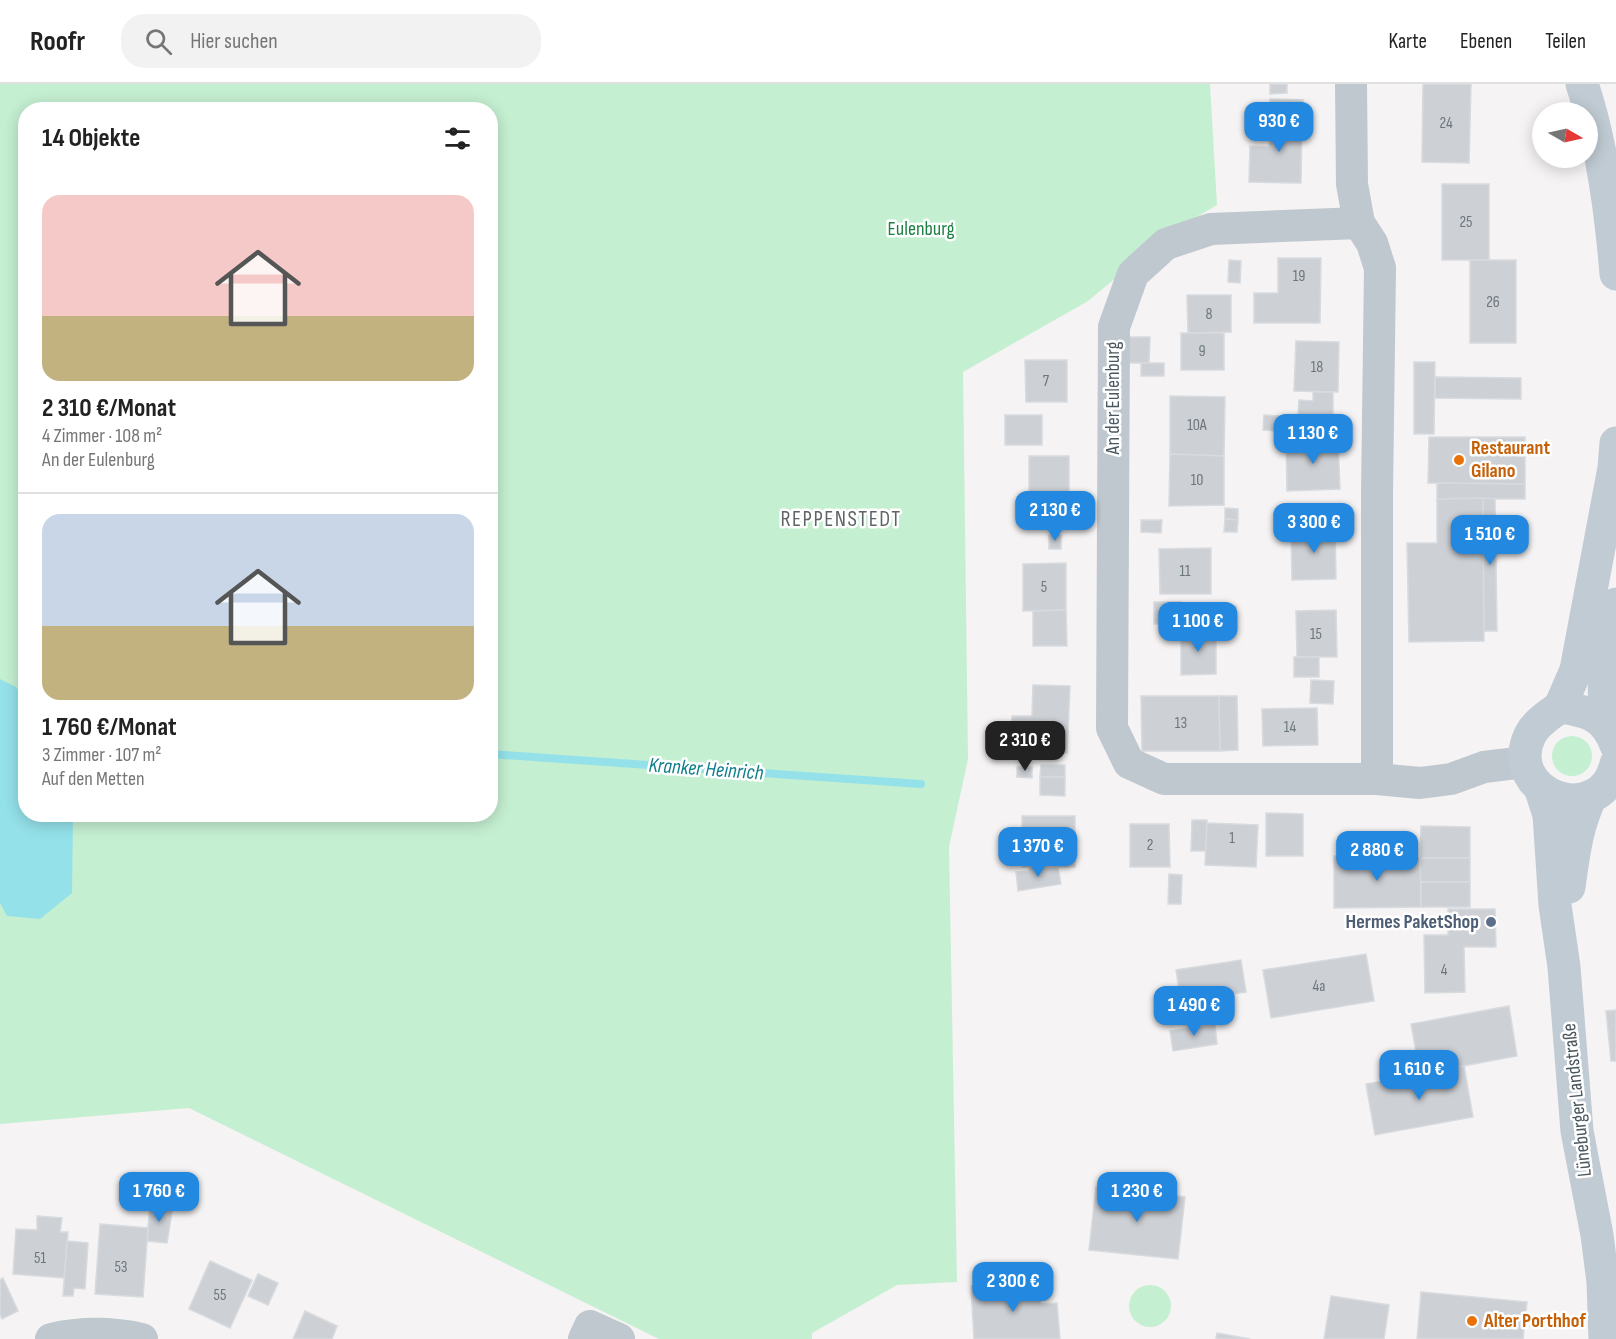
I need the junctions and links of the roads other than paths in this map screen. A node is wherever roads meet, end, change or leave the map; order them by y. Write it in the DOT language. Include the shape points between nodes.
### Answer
graph roads {
  1 [pos="1351,84"];
  2 [pos="1582,84"];
  3 [pos="1359,224"];
  4 [pos="1616,274"];
  5 [pos="1616,443"];
  6 [pos="1616,604"];
  7 [pos="1560,706"];
  8 [pos="1610,734"];
  9 [pos="1616,764"];
  10 [pos="1534,776"];
  11 [pos="1377,779"];
  12 [pos="1591,796"];
  13 [pos="1564,967"];
  14 [pos="587,1332"];
  15 [pos="51,1339"];
  16 [pos="142,1339"];
  17 [pos="619,1339"];
  18 [pos="1605,1339"];
  1 -- 3 [label="street" via="1352,184"];
  2 -- 4 [label="main road" via="1593,116"];
  3 -- 11 [label="street" via="1372,243 1380,268"];
  3 -- 11 [label="street, An der Eulenburg" via="1211,229 1166,244 1133,274 1114,327 1112,728 1129,763 1164,779"];
  5 -- 7 [label="main road" via="1576,670"];
  6 -- 8 [label="main road" via="1604,673"];
  7 -- 8 [label="main road" via="1592,714"];
  7 -- 10 [label="main road" via="1530,735 1526,748"];
  9 -- 12 [label="main road" via="1609,781"];
  10 -- 11 [label="street, An der Eulenburg" via="1484,767 1451,779 1420,783"];
  10 -- 12 [label="main road" via="1553,797 1579,800"];
  10 -- 13 [label="main road, Lüneburger Landstraße" via="1549,815"];
  12 -- 13 [label="main road, Lüneburger Landstraße" via="1576,837"];
  13 -- 18 [label="main road, Lüneburger Landstraße" via="1577,1131 1597,1235"];
  14 -- 17 [label="street"];
  15 -- 16 [label="street" via="99,1332"];
}
